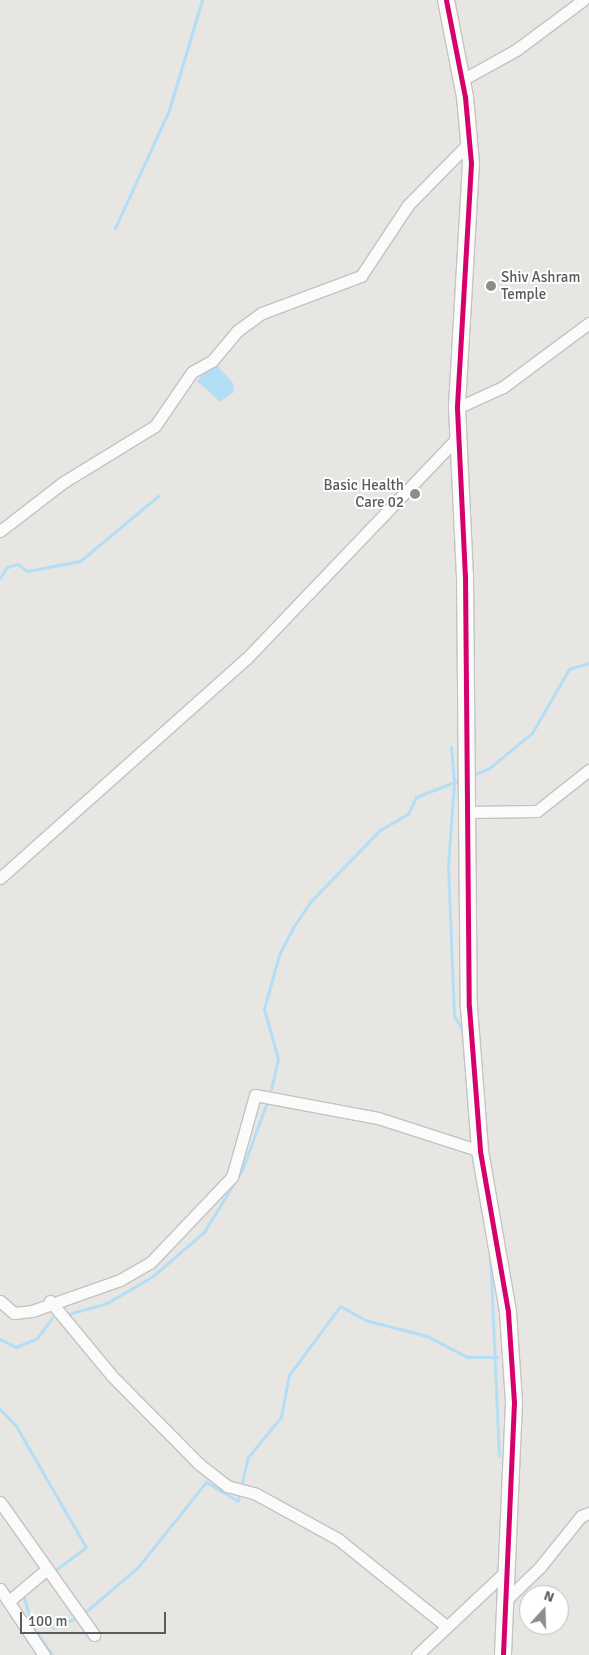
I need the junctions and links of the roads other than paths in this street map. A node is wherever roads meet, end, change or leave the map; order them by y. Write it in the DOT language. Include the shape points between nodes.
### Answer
graph roads {
  1 [pos="446,0"];
  2 [pos="583,0"];
  3 [pos="462,80"];
  4 [pos="469,143"];
  5 [pos="589,323"];
  6 [pos="457,408"];
  7 [pos="458,438"];
  8 [pos="0,531"];
  9 [pos="589,770"];
  10 [pos="468,812"];
  11 [pos="0,878"];
  12 [pos="480,1152"];
  13 [pos="0,1301"];
  14 [pos="50,1301"];
  15 [pos="0,1502"];
  16 [pos="589,1513"];
  17 [pos="47,1569"];
  18 [pos="504,1573"];
  19 [pos="0,1589"];
  20 [pos="9,1601"];
  21 [pos="504,1602"];
  22 [pos="445,1625"];
  23 [pos="94,1635"];
  24 [pos="44,1655"];
  25 [pos="417,1655"];
  26 [pos="502,1655"];
  1 -- 3 [label="street"];
  2 -- 3 [label="street" via="516,50"];
  3 -- 4 [label="street"];
  4 -- 6 [label="street"];
  4 -- 8 [label="street" via="408,205 361,276 262,313 237,331 212,361 192,372 155,426 62,483"];
  5 -- 6 [label="street" via="503,388"];
  6 -- 7 [label="street"];
  7 -- 10 [label="street" via="465,575"];
  7 -- 11 [label="street" via="246,659"];
  9 -- 10 [label="street" via="537,811"];
  10 -- 12 [label="street" via="469,1007"];
  12 -- 14 [label="street" via="378,1118 255,1094 232,1177 179,1237 150,1263 120,1280"];
  12 -- 18 [label="street" via="508,1312 514,1402"];
  13 -- 14 [label="street" via="14,1313 32,1311"];
  14 -- 22 [label="street" via="112,1376 199,1464 227,1486 256,1494 338,1538"];
  15 -- 17 [label="street"];
  16 -- 21 [label="street" via="581,1516 540,1567"];
  17 -- 20 [label="street"];
  17 -- 23 [label="street"];
  18 -- 21 [label="street"];
  18 -- 22 [label="street"];
  19 -- 20 [label="street"];
  20 -- 24 [label="street"];
  21 -- 26 [label="street"];
  22 -- 25 [label="street"];
}
